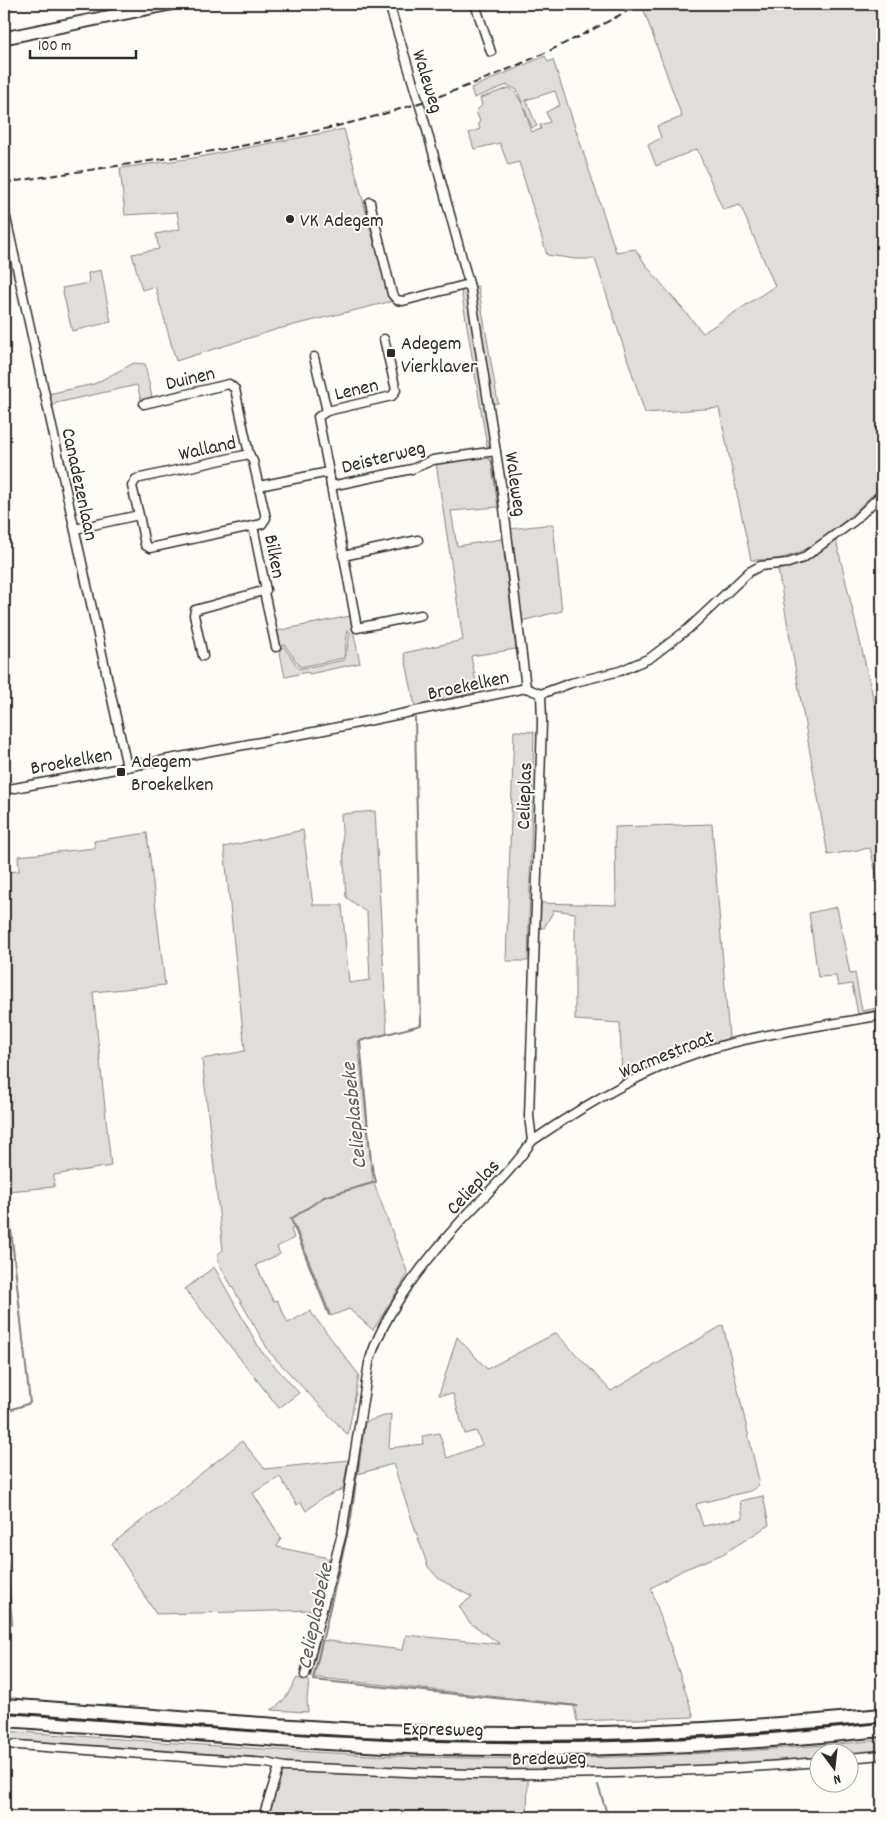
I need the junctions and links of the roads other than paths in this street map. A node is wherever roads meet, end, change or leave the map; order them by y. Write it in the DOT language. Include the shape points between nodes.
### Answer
graph roads {
  1 [pos="170,4"];
  2 [pos="389,4"];
  3 [pos="475,4"];
  4 [pos="4,38"];
  5 [pos="491,52"];
  6 [pos="370,202"];
  7 [pos="4,209"];
  8 [pos="470,284"];
  9 [pos="384,339"];
  10 [pos="314,357"];
  11 [pos="144,404"];
  12 [pos="327,411"];
  13 [pos="496,450"];
  14 [pos="248,454"];
  15 [pos="328,472"];
  16 [pos="259,486"];
  17 [pos="331,486"];
  18 [pos="882,494"];
  19 [pos="139,515"];
  20 [pos="253,526"];
  21 [pos="75,529"];
  22 [pos="418,540"];
  23 [pos="344,556"];
  24 [pos="264,592"];
  25 [pos="421,615"];
  26 [pos="276,647"];
  27 [pos="203,656"];
  28 [pos="526,688"];
  29 [pos="541,694"];
  30 [pos="127,767"];
  31 [pos="4,790"];
  32 [pos="882,1015"];
  33 [pos="532,1141"];
  34 [pos="305,1675"];
  35 [pos="4,1705"];
  36 [pos="882,1715"];
  37 [pos="4,1720"];
  38 [pos="882,1730"];
  39 [pos="4,1744"];
  40 [pos="882,1755"];
  41 [pos="858,1757"];
  42 [pos="808,1763"];
  43 [pos="279,1766"];
  44 [pos="263,1817"];
  1 -- 4 [label="main road"];
  2 -- 8 [label="street, Waleweg"];
  3 -- 5 [label="street"];
  6 -- 8 [label="street" via="392,294 397,300"];
  7 -- 21 [label="street, Canadezenlaan"];
  8 -- 13 [label="street, Waleweg"];
  9 -- 12 [label="street, Lenen" via="396,390 392,396"];
  10 -- 12 [label="street, Lenen"];
  11 -- 14 [label="street, Duinen" via="229,384 235,389"];
  12 -- 15 [label="street, Lenen" via="318,417"];
  13 -- 17 [label="street, Deisterweg" via="433,460 412,469"];
  13 -- 28 [label="street, Waleweg"];
  14 -- 16 [label="street, Walland"];
  14 -- 19 [label="street, Walland" via="136,479 132,486"];
  15 -- 16 [label="street, Deisterweg"];
  15 -- 17 [label="street, Deisterweg"];
  16 -- 20 [label="street, Walland" via="266,518 262,524"];
  17 -- 23 [label="street"];
  18 -- 29 [label="street" via="854,520 803,558 760,566 749,572 688,629 650,658 620,671"];
  19 -- 20 [label="street, Walland" via="145,544 150,548"];
  19 -- 21 [label="street"];
  20 -- 24 [label="street, Bilken" via="267,587"];
  21 -- 30 [label="street, Canadezenlaan"];
  22 -- 23 [label="street"];
  23 -- 25 [label="street" via="357,628"];
  24 -- 26 [label="street, Bilken"];
  24 -- 27 [label="street, Bilken" via="195,610"];
  28 -- 29 [label="street, Broekelken"];
  28 -- 30 [label="street, Broekelken"];
  29 -- 33 [label="street, Celieplas" via="529,1116"];
  30 -- 31 [label="street, Broekelken"];
  32 -- 33 [label="street, Warmestraat" via="700,1052 612,1092"];
  33 -- 34 [label="street, Celieplas" via="419,1273 387,1319 373,1348 342,1533"];
  35 -- 36 [label="highway, Expresweg" via="336,1728 507,1734 715,1729"];
  37 -- 38 [label="highway, Expresweg" via="439,1748 627,1748"];
  39 -- 43 [label="street, Bredeweg"];
  40 -- 41 [label="street"];
  42 -- 43 [label="street, Bredeweg" via="738,1769 542,1774"];
  43 -- 44 [label="street"];
}
